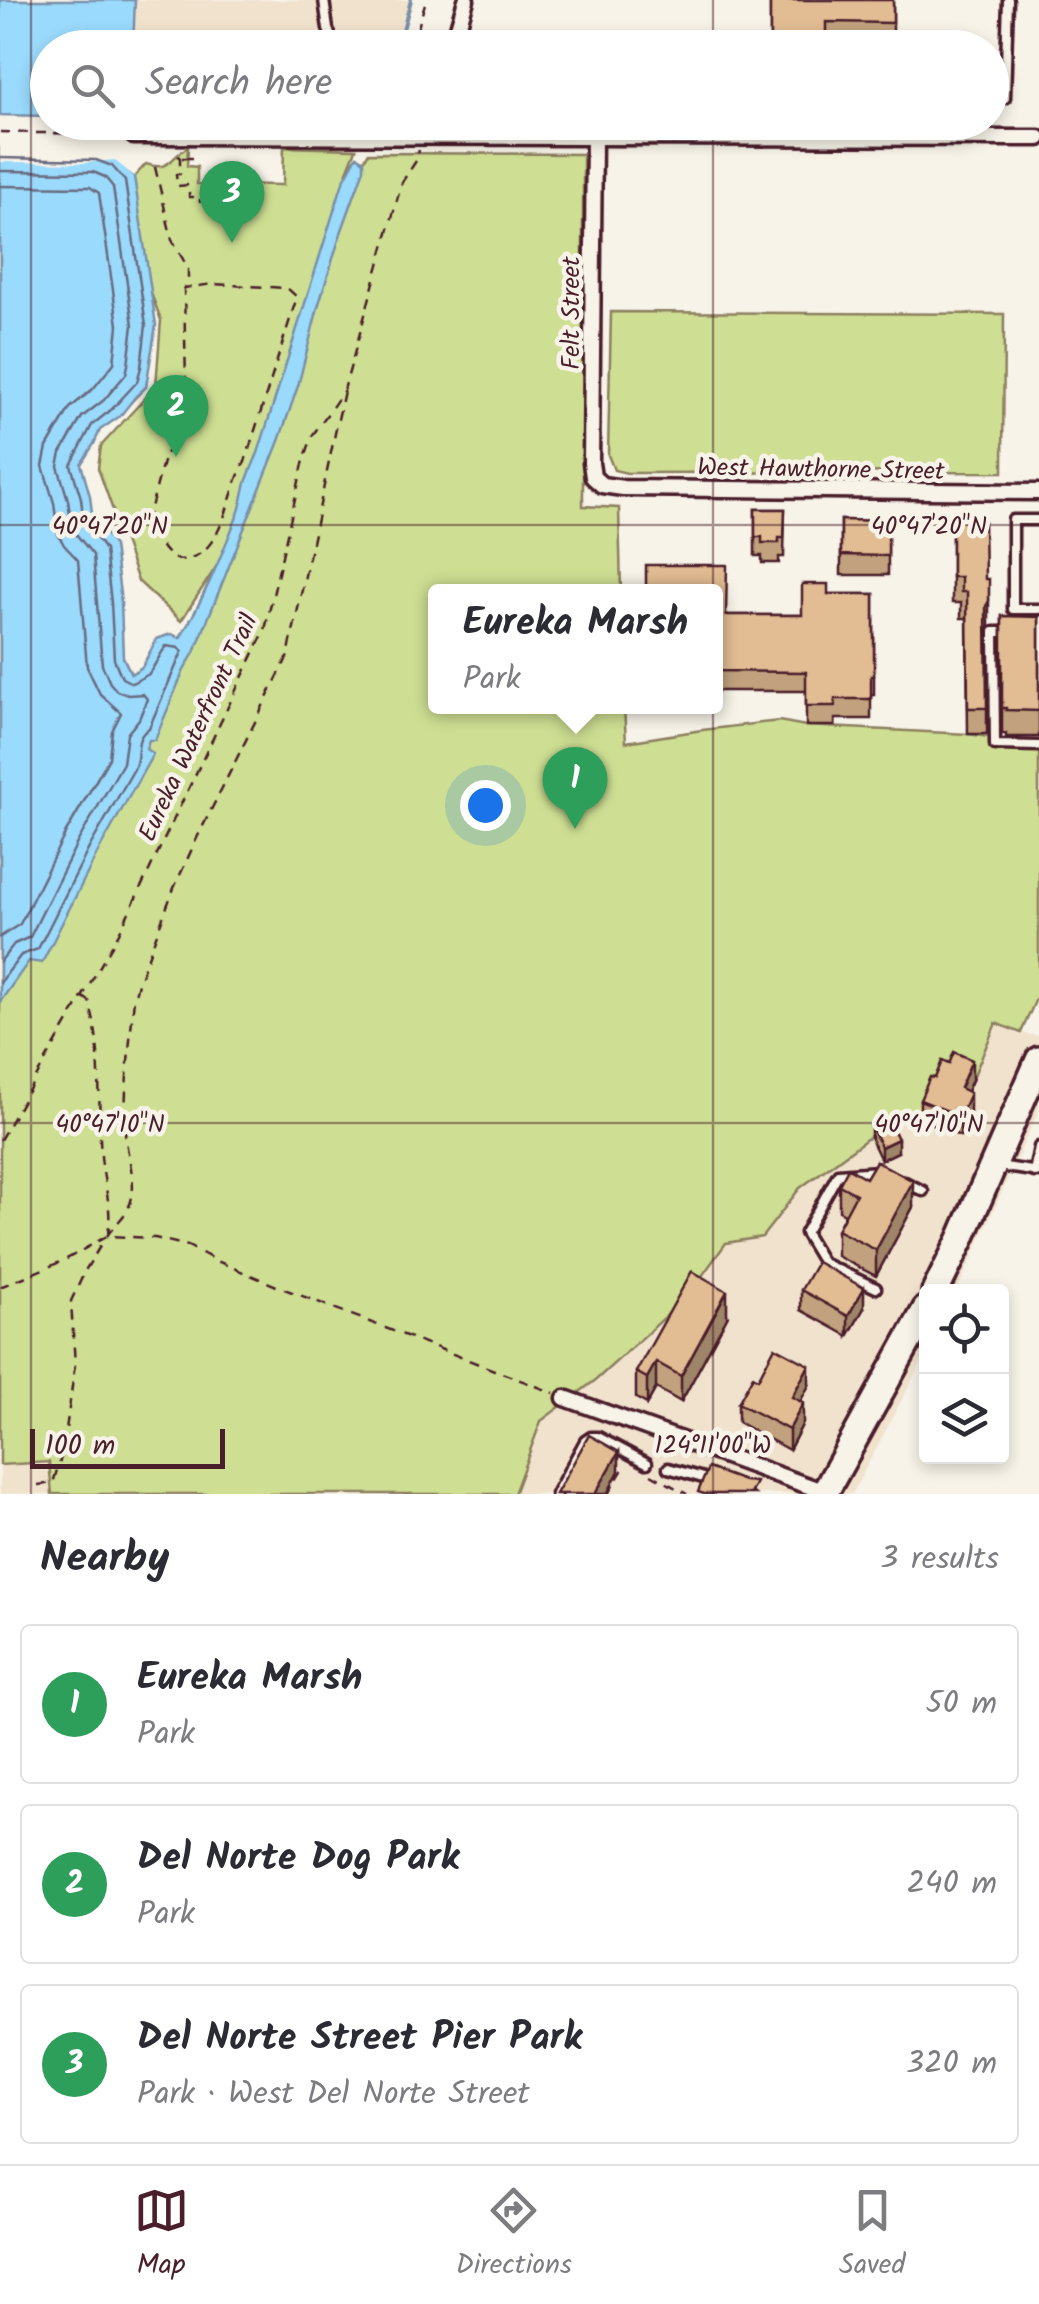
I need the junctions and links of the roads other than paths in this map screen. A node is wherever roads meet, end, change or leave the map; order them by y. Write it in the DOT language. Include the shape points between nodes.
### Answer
graph roads {
  1 [pos="324,0"];
  2 [pos="466,0"];
  3 [pos="1008,0"];
  4 [pos="328,30"];
  5 [pos="457,30"];
  6 [pos="1007,30"];
  7 [pos="1009,138"];
  8 [pos="1039,138"];
  9 [pos="594,140"];
  10 [pos="602,484"];
  11 [pos="1039,492"];
  12 [pos="1039,520"];
  13 [pos="1039,609"];
  14 [pos="1024,632"];
  15 [pos="1039,746"];
  16 [pos="1039,1060"];
  17 [pos="1039,1147"];
  18 [pos="993,1165"];
  19 [pos="1036,1172"];
  20 [pos="923,1191"];
  21 [pos="939,1284"];
  22 [pos="876,1288"];
  23 [pos="919,1323"];
  24 [pos="565,1398"];
  25 [pos="645,1467"];
  26 [pos="668,1468"];
  27 [pos="720,1484"];
  28 [pos="824,1493"];
  29 [pos="556,1494"];
  1 -- 4 [label="lane"];
  2 -- 5 [label="street"];
  3 -- 6 [label="lane"];
  7 -- 8 [label="street"];
  9 -- 10 [label="street, Felt Street" via="591,464"];
  10 -- 11 [label="street, West Hawthorne Street"];
  12 -- 13 [label="lane" via="1013,520 1013,609"];
  14 -- 15 [label="lane" via="994,632 995,745"];
  16 -- 18 [label="highway"];
  17 -- 19 [label="lane"];
  18 -- 19 [label="lane"];
  18 -- 21 [label="highway"];
  20 -- 22 [label="lane" via="879,1171 838,1174 805,1233 823,1264"];
  23 -- 28 [label="highway"];
  24 -- 28 [label="street"];
  25 -- 29 [label="lane" via="591,1437"];
  26 -- 27 [label="lane"];
}
